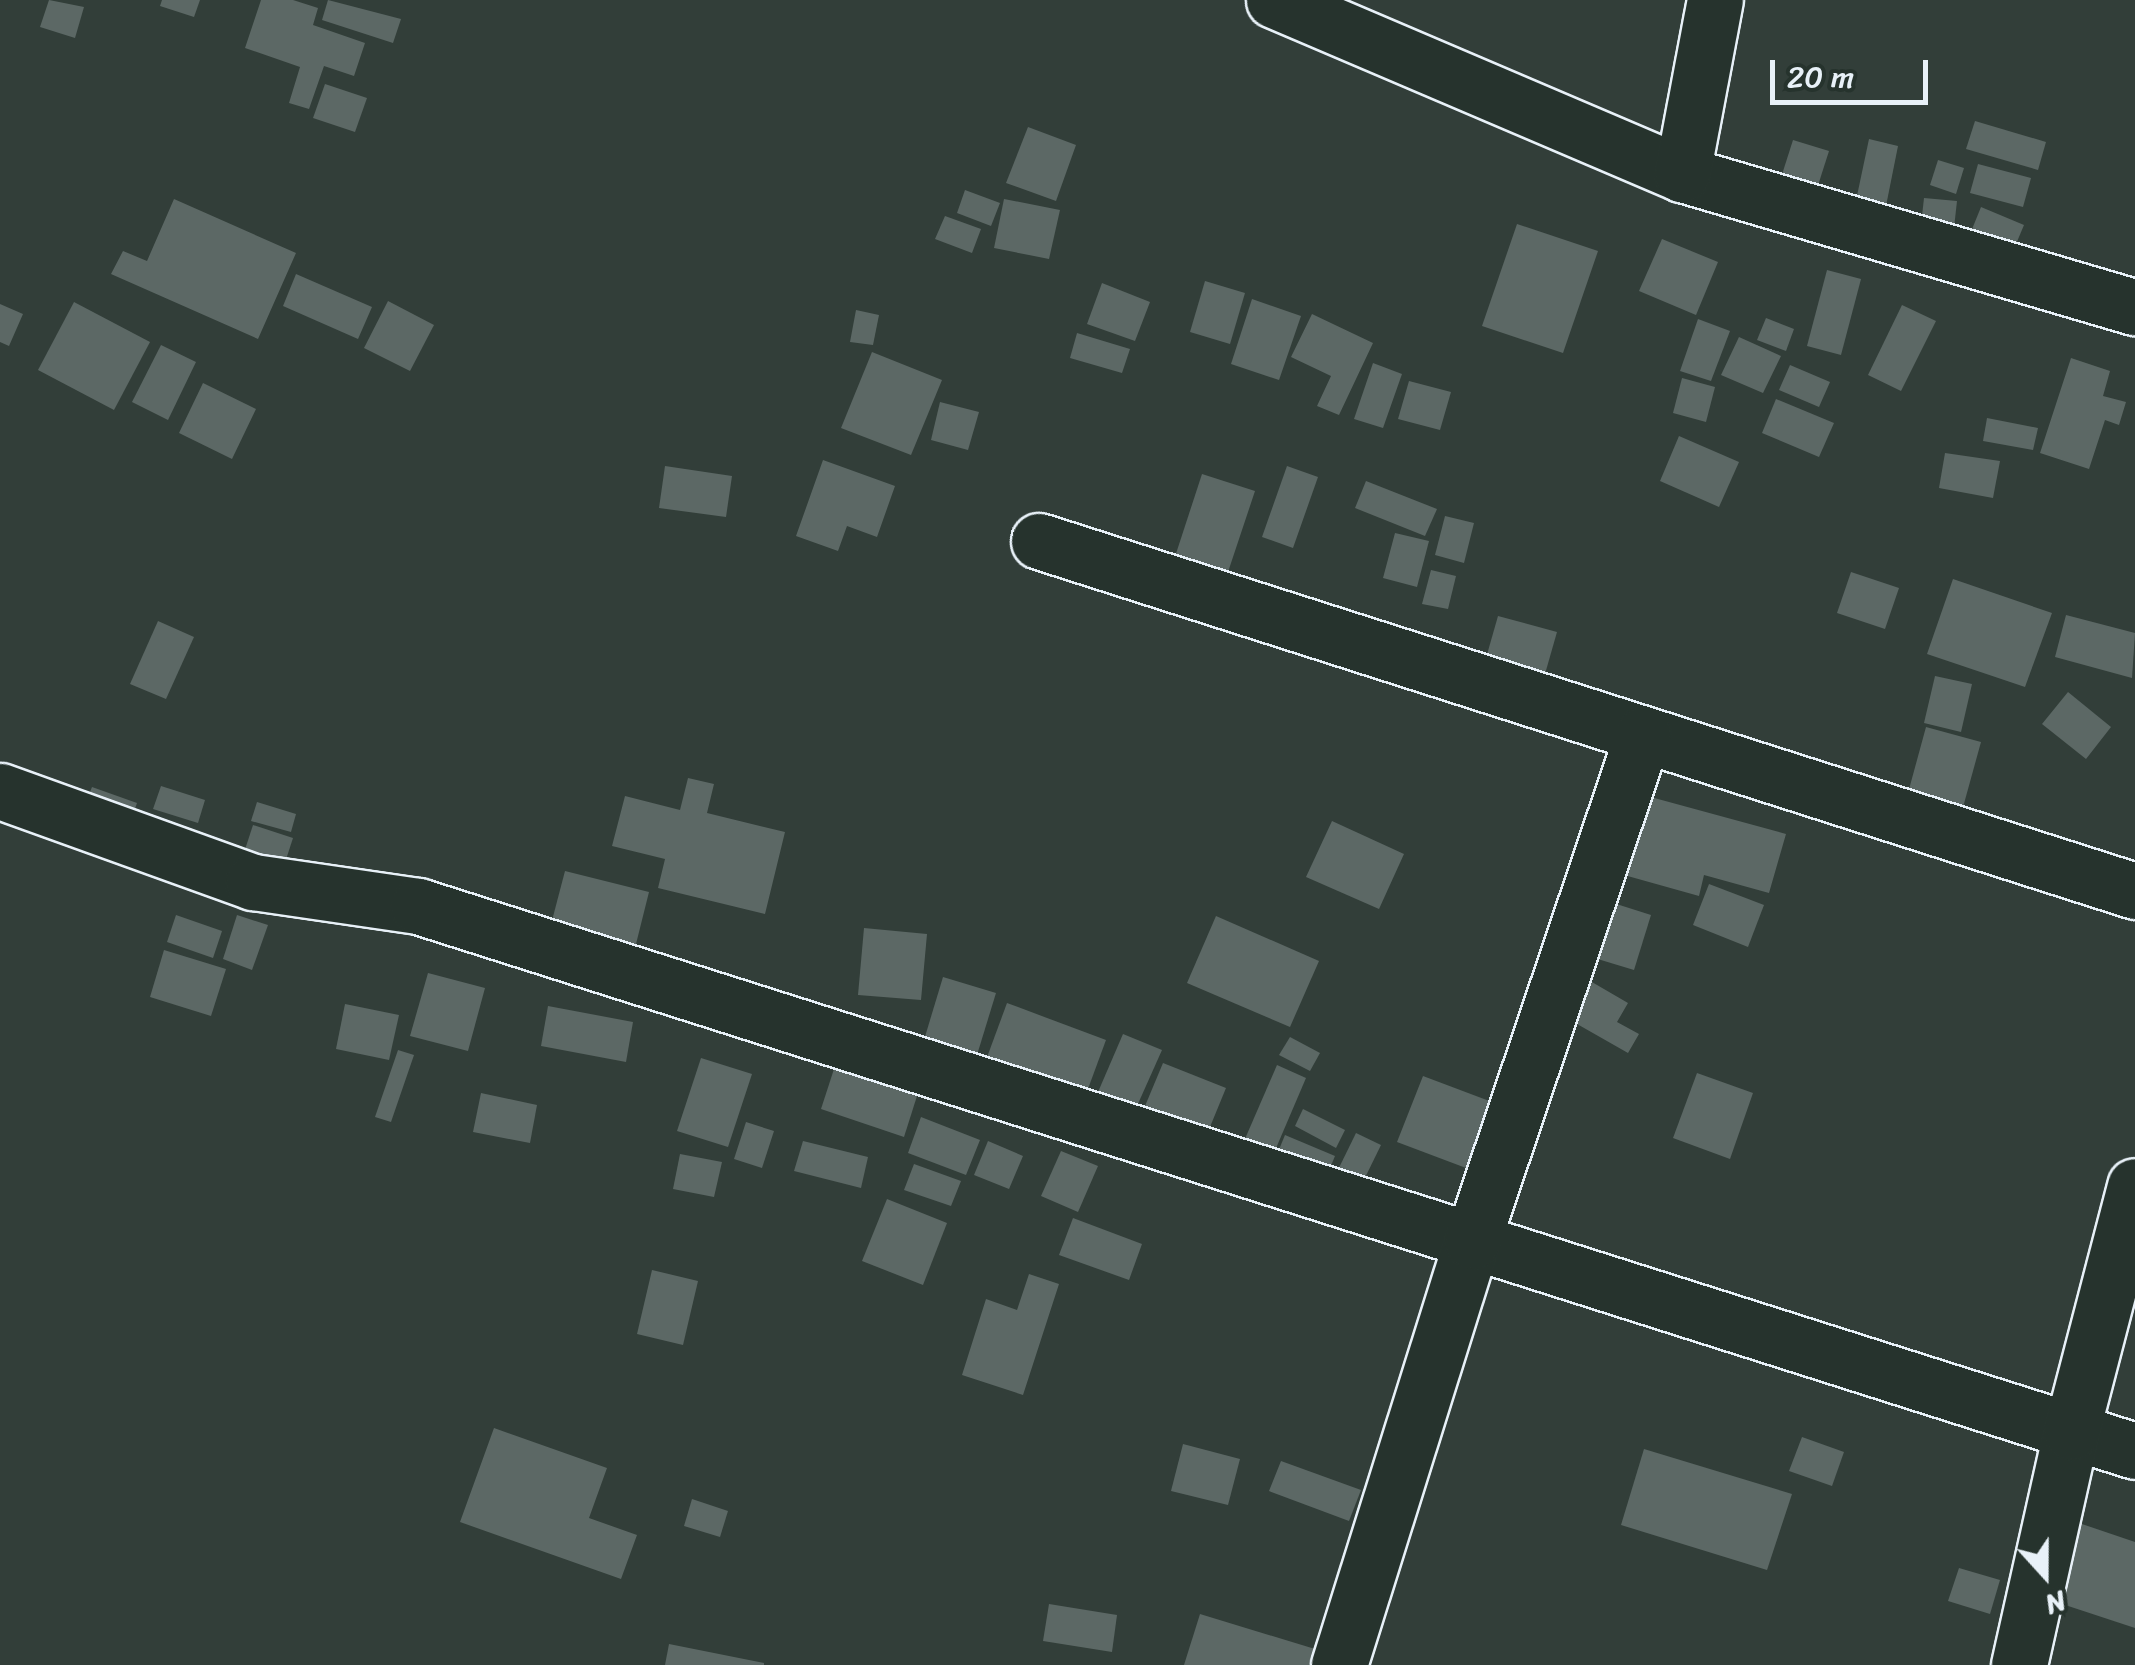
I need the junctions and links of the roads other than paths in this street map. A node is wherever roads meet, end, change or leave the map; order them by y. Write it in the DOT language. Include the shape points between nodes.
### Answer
graph roads {
  1 [pos="1274,0"];
  2 [pos="1715,0"];
  3 [pos="1682,174"];
  4 [pos="2135,307"];
  5 [pos="1040,542"];
  6 [pos="1643,734"];
  7 [pos="0,791"];
  8 [pos="2135,891"];
  9 [pos="2135,1186"];
  10 [pos="1472,1241"];
  11 [pos="2071,1432"];
  12 [pos="2135,1451"];
  13 [pos="1339,1665"];
  14 [pos="2019,1665"];
  1 -- 3 [label="street"];
  2 -- 3 [label="street"];
  3 -- 4 [label="street"];
  5 -- 6 [label="street"];
  6 -- 8 [label="street"];
  6 -- 10 [label="street"];
  7 -- 10 [label="street" via="253,882 418,906"];
  9 -- 11 [label="street"];
  10 -- 11 [label="street"];
  10 -- 13 [label="street"];
  11 -- 12 [label="street"];
  11 -- 14 [label="street"];
}
